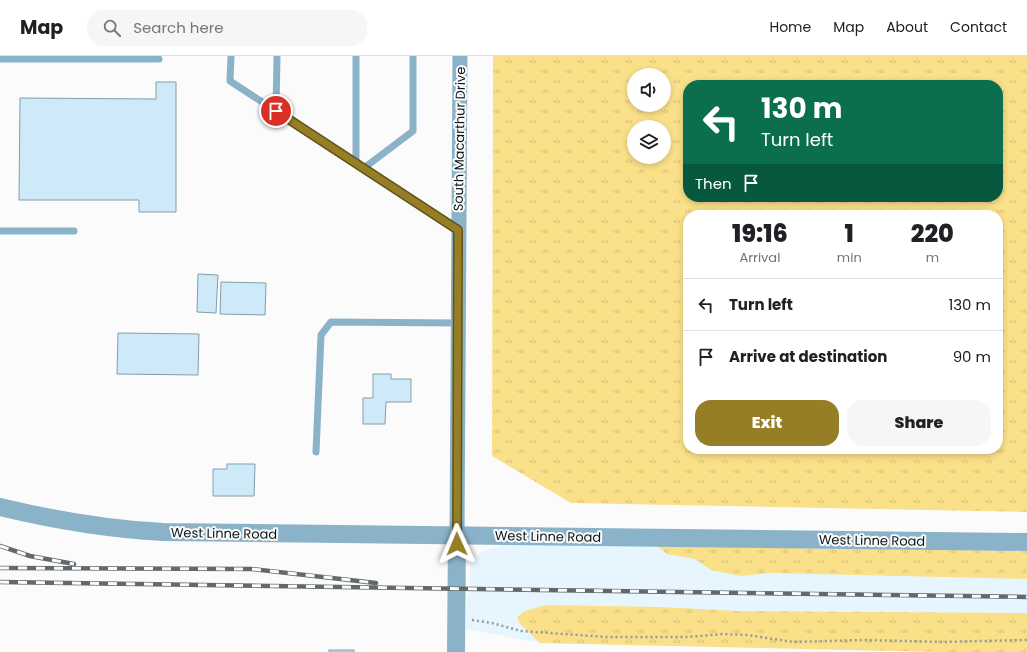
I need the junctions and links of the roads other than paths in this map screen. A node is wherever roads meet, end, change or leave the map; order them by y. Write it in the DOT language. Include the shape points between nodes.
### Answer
graph roads {
  1 [pos="231,56"];
  2 [pos="277,56"];
  3 [pos="356,56"];
  4 [pos="413,56"];
  5 [pos="460,56"];
  6 [pos="0,59"];
  7 [pos="160,59"];
  8 [pos="276,111"];
  9 [pos="356,163"];
  10 [pos="364,168"];
  11 [pos="0,230"];
  12 [pos="458,230"];
  13 [pos="74,231"];
  14 [pos="459,323"];
  15 [pos="316,452"];
  16 [pos="0,507"];
  17 [pos="457,535"];
  18 [pos="1027,542"];
  19 [pos="456,652"];
  1 -- 8 [label="lane" via="230,81"];
  2 -- 8 [label="lane"];
  3 -- 9 [label="lane"];
  4 -- 10 [label="lane" via="413,132"];
  5 -- 12 [label="street, South Macarthur Drive"];
  6 -- 7 [label="lane"];
  8 -- 9 [label="lane"];
  9 -- 10 [label="lane"];
  10 -- 12 [label="lane"];
  11 -- 13 [label="lane"];
  12 -- 14 [label="street, South Macarthur Drive"];
  14 -- 15 [label="lane" via="331,322 321,335"];
  14 -- 17 [label="street, South Macarthur Drive"];
  16 -- 17 [label="street, West Linne Road" via="74,523 135,530 229,534"];
  17 -- 18 [label="street, West Linne Road"];
  17 -- 19 [label="street"];
}
